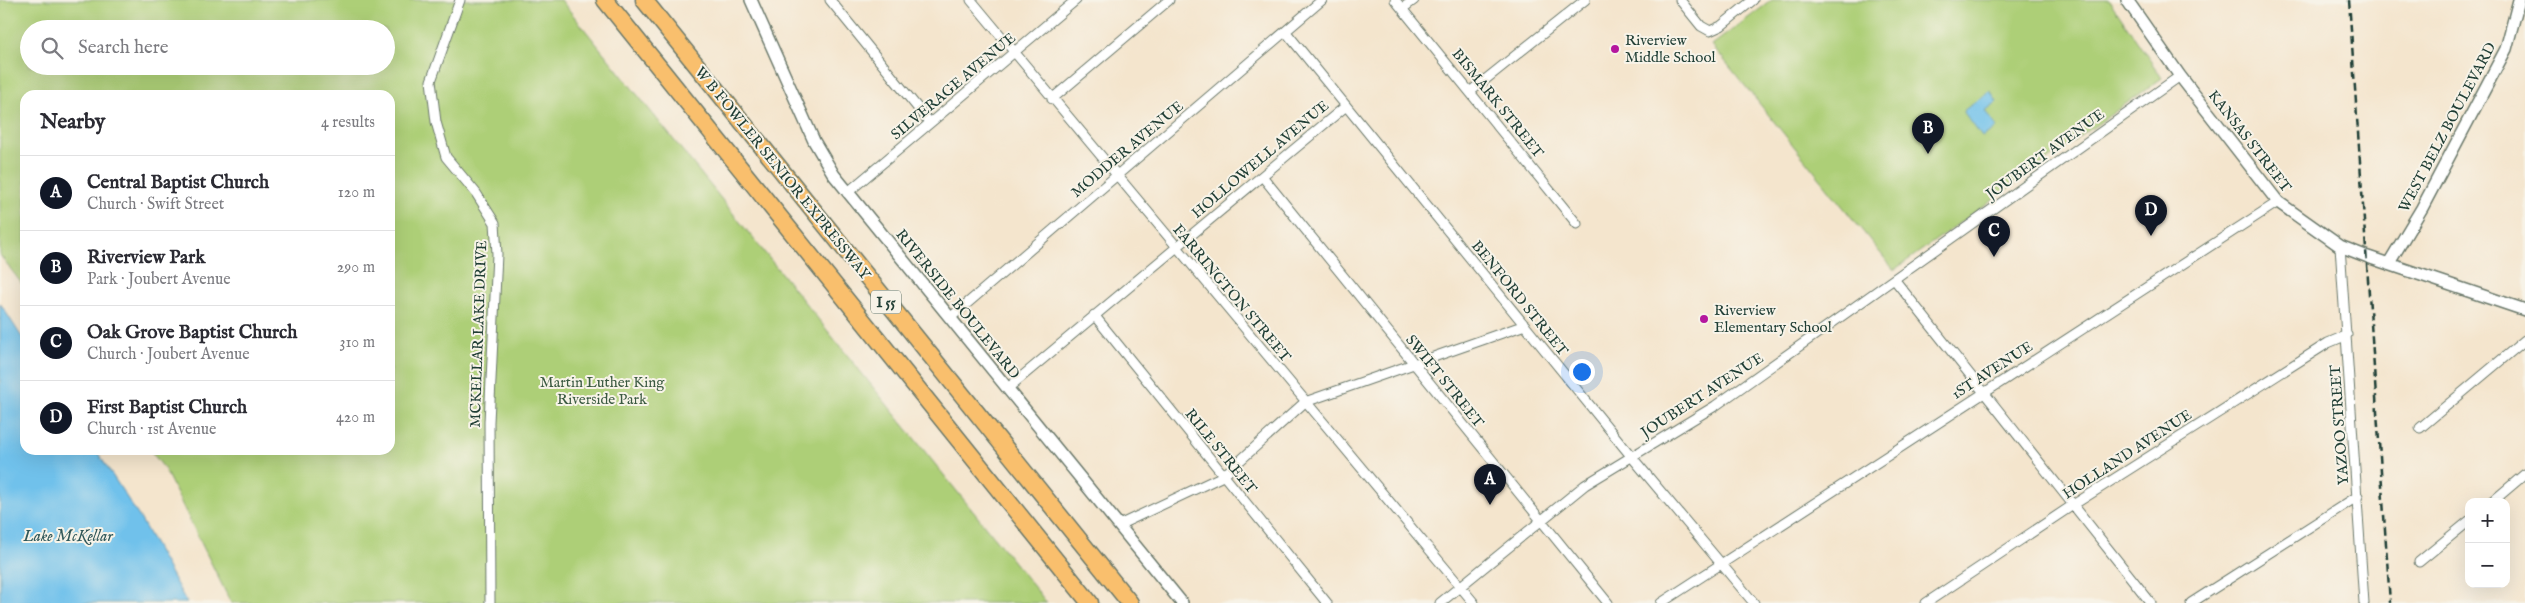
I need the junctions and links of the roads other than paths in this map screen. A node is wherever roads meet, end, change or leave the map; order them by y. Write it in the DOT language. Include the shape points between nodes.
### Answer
graph roads {
  1 [pos="460,0"];
  2 [pos="605,0"];
  3 [pos="644,0"];
  4 [pos="752,0"];
  5 [pos="830,0"];
  6 [pos="971,0"];
  7 [pos="1076,0"];
  8 [pos="1169,0"];
  9 [pos="1322,0"];
  10 [pos="1396,0"];
  11 [pos="1414,0"];
  12 [pos="1585,0"];
  13 [pos="1680,0"];
  14 [pos="1753,0"];
  15 [pos="2127,0"];
  16 [pos="2519,0"];
  17 [pos="1403,8"];
  18 [pos="1286,32"];
  19 [pos="1014,53"];
  20 [pos="2180,76"];
  21 [pos="1471,91"];
  22 [pos="1052,99"];
  23 [pos="1346,106"];
  24 [pos="930,123"];
  25 [pos="1116,176"];
  26 [pos="1262,176"];
  27 [pos="847,193"];
  28 [pos="2278,202"];
  29 [pos="1578,224"];
  30 [pos="2340,246"];
  31 [pos="1176,247"];
  32 [pos="2389,263"];
  33 [pos="1894,279"];
  34 [pos="2525,310"];
  35 [pos="1094,316"];
  36 [pos="950,318"];
  37 [pos="1525,325"];
  38 [pos="2347,335"];
  39 [pos="2525,340"];
  40 [pos="1414,364"];
  41 [pos="1008,388"];
  42 [pos="1983,392"];
  43 [pos="1305,402"];
  44 [pos="2420,428"];
  45 [pos="1631,456"];
  46 [pos="2525,474"];
  47 [pos="1224,476"];
  48 [pos="2358,496"];
  49 [pos="2497,498"];
  50 [pos="2073,505"];
  51 [pos="1540,520"];
  52 [pos="2465,524"];
  53 [pos="1119,526"];
  54 [pos="2419,562"];
  55 [pos="1722,564"];
  56 [pos="1460,586"];
  57 [pos="490,603"];
  58 [pos="1090,603"];
  59 [pos="1130,603"];
  60 [pos="1182,603"];
  61 [pos="1327,603"];
  62 [pos="1440,603"];
  63 [pos="1474,603"];
  64 [pos="1608,603"];
  65 [pos="1661,603"];
  66 [pos="1754,603"];
  67 [pos="1926,603"];
  68 [pos="2151,603"];
  69 [pos="2191,603"];
  70 [pos="2364,603"];
  1 -- 57 [label="street, MCKELLAR LAKE DRIVE" via="431,80 436,122 446,157 476,193 495,223 497,254 489,432"];
  2 -- 58 [label="highway, W B FOWLER SENIOR EXPRESSWAY / I 55"];
  3 -- 59 [label="highway, W B FOWLER SENIOR EXPRESSWAY / I 55"];
  4 -- 27 [label="street, RIVERSIDE BOULEVARD" via="820,152"];
  5 -- 24 [label="street"];
  6 -- 19 [label="street, FARRINGTON STREET"];
  7 -- 19 [label="street, SILVERAGE AVENUE"];
  8 -- 22 [label="street"];
  9 -- 18 [label="street, MODDER AVENUE"];
  10 -- 17 [label="street, BISMARK STREET"];
  11 -- 17 [label="street"];
  12 -- 21 [label="street"];
  13 -- 14 [label="street" via="1707,30 1718,28"];
  15 -- 20 [label="street, KANSAS STREET"];
  16 -- 32 [label="street, WEST BELZ BOULEVARD" via="2506,49 2422,208"];
  17 -- 21 [label="street, BISMARK STREET"];
  18 -- 23 [label="street, BENFORD STREET"];
  18 -- 25 [label="street, MODDER AVENUE"];
  19 -- 22 [label="street, FARRINGTON STREET"];
  19 -- 24 [label="street, SILVERAGE AVENUE"];
  20 -- 28 [label="street, KANSAS STREET"];
  20 -- 33 [label="street, JOUBERT AVENUE"];
  21 -- 29 [label="street, BISMARK STREET"];
  22 -- 25 [label="street, FARRINGTON STREET"];
  23 -- 26 [label="street, HOLLOWELL AVENUE"];
  23 -- 37 [label="street, BENFORD STREET"];
  24 -- 27 [label="street, SILVERAGE AVENUE"];
  25 -- 31 [label="street, FARRINGTON STREET"];
  25 -- 36 [label="street, MODDER AVENUE"];
  26 -- 31 [label="street, HOLLOWELL AVENUE"];
  26 -- 40 [label="street, SWIFT STREET"];
  27 -- 36 [label="street, RIVERSIDE BOULEVARD"];
  28 -- 30 [label="street, KANSAS STREET"];
  28 -- 42 [label="street, 1ST AVENUE"];
  30 -- 32 [label="street, KANSAS STREET"];
  30 -- 38 [label="street, YAZOO STREET"];
  31 -- 35 [label="street, HOLLOWELL AVENUE"];
  31 -- 43 [label="street, FARRINGTON STREET"];
  32 -- 34 [label="street, KANSAS STREET"];
  33 -- 42 [label="street"];
  33 -- 45 [label="street, JOUBERT AVENUE" via="1715,406"];
  35 -- 41 [label="street, HOLLOWELL AVENUE"];
  35 -- 47 [label="street, RILE STREET"];
  36 -- 41 [label="street, RIVERSIDE BOULEVARD"];
  37 -- 40 [label="street"];
  37 -- 45 [label="street, BENFORD STREET"];
  38 -- 48 [label="street, YAZOO STREET"];
  38 -- 50 [label="street, HOLLAND AVENUE" via="2328,343"];
  39 -- 44 [label="street"];
  40 -- 43 [label="street"];
  40 -- 51 [label="street, SWIFT STREET"];
  41 -- 53 [label="street, RIVERSIDE BOULEVARD"];
  42 -- 50 [label="street"];
  42 -- 55 [label="street, 1ST AVENUE"];
  43 -- 47 [label="street"];
  43 -- 56 [label="street, FARRINGTON STREET"];
  45 -- 51 [label="street, JOUBERT AVENUE" via="1585,485"];
  45 -- 55 [label="street, BENFORD STREET"];
  46 -- 49 [label="street"];
  47 -- 53 [label="street"];
  47 -- 61 [label="street, RILE STREET"];
  48 -- 69 [label="street"];
  48 -- 70 [label="street, YAZOO STREET"];
  50 -- 67 [label="street, HOLLAND AVENUE"];
  50 -- 68 [label="street"];
  51 -- 56 [label="street, JOUBERT AVENUE"];
  51 -- 64 [label="street, SWIFT STREET"];
  52 -- 54 [label="street"];
  53 -- 60 [label="street, RIVERSIDE BOULEVARD"];
  55 -- 65 [label="street, 1ST AVENUE"];
  55 -- 66 [label="street, BENFORD STREET"];
  56 -- 62 [label="street, JOUBERT AVENUE"];
  56 -- 63 [label="street, FARRINGTON STREET"];
}
